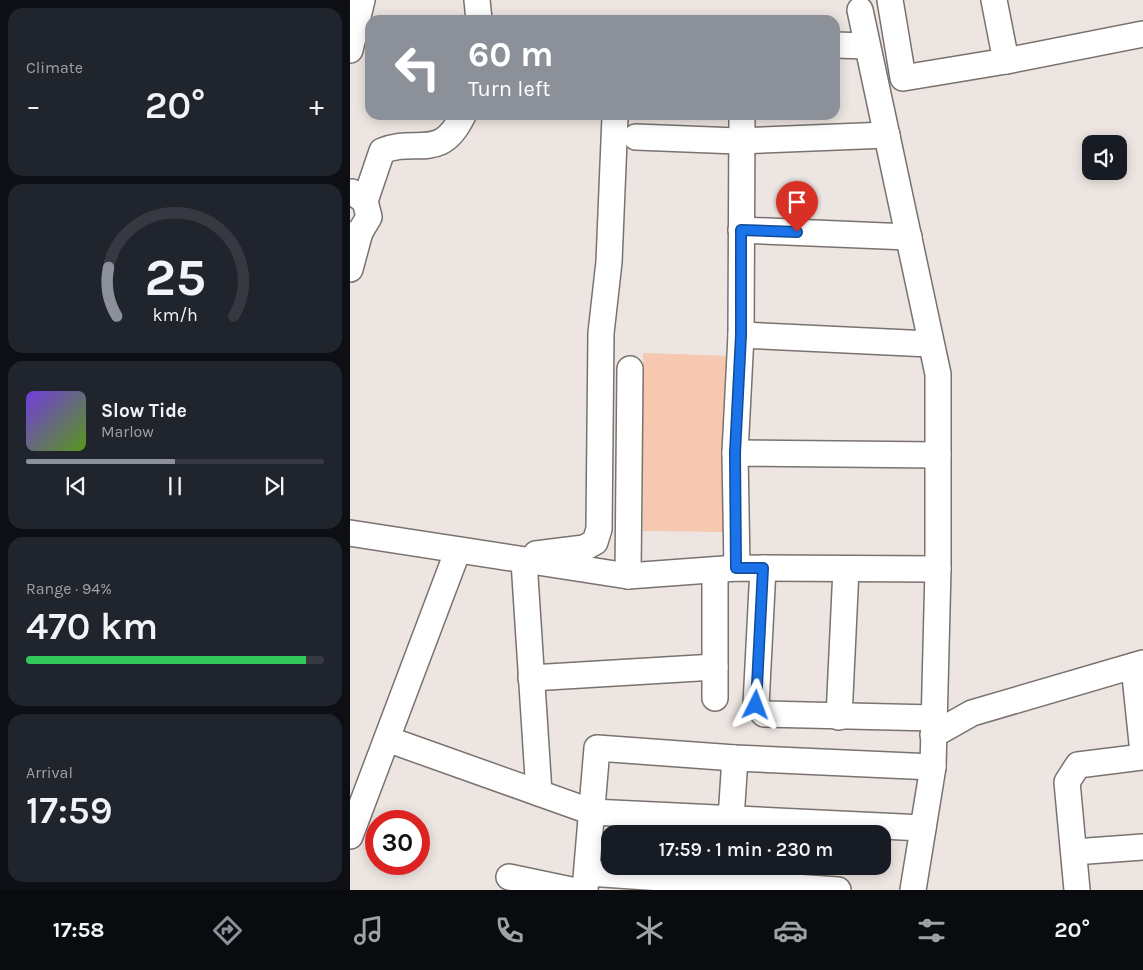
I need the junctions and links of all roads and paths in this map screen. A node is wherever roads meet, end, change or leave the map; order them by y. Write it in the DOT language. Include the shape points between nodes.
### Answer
graph roads {
  1 [pos="362,0"];
  2 [pos="476,0"];
  3 [pos="890,0"];
  4 [pos="994,0"];
  5 [pos="860,10"];
  6 [pos="478,15"];
  7 [pos="1143,34"];
  8 [pos="352,35"];
  9 [pos="840,45"];
  10 [pos="867,46"];
  11 [pos="1006,61"];
  12 [pos="460,120"];
  13 [pos="615,120"];
  14 [pos="742,120"];
  15 [pos="887,135"];
  16 [pos="636,137"];
  17 [pos="742,141"];
  18 [pos="358,196"];
  19 [pos="741,230"];
  20 [pos="355,234"];
  21 [pos="909,237"];
  22 [pos="350,269"];
  23 [pos="741,335"];
  24 [pos="930,344"];
  25 [pos="630,369"];
  26 [pos="735,453"];
  27 [pos="938,455"];
  28 [pos="350,533"];
  29 [pos="458,550"];
  30 [pos="528,562"];
  31 [pos="763,568"];
  32 [pos="846,569"];
  33 [pos="938,569"];
  34 [pos="726,570"];
  35 [pos="628,576"];
  36 [pos="1138,664"];
  37 [pos="715,667"];
  38 [pos="532,678"];
  39 [pos="715,698"];
  40 [pos="839,717"];
  41 [pos="934,727"];
  42 [pos="387,739"];
  43 [pos="1143,753"];
  44 [pos="1143,757"];
  45 [pos="735,758"];
  46 [pos="932,767"];
  47 [pos="539,793"];
  48 [pos="592,812"];
  49 [pos="721,825"];
  50 [pos="731,825"];
  51 [pos="891,828"];
  52 [pos="923,828"];
  53 [pos="351,833"];
  54 [pos="1143,847"];
  55 [pos="1074,852"];
  56 [pos="509,877"];
  57 [pos="727,880"];
  58 [pos="581,884"];
  59 [pos="838,890"];
  60 [pos="913,890"];
  61 [pos="1078,890"];
  1 -- 8 [label="street"];
  2 -- 6 [label="street"];
  3 -- 11 [label="street" via="903,78"];
  4 -- 11 [label="street"];
  5 -- 10 [label="street"];
  7 -- 11 [label="street"];
  9 -- 10 [label="street"];
  10 -- 15 [label="street"];
  12 -- 18 [label="street" via="455,131 431,146 382,151"];
  13 -- 30 [label="street" via="609,262 601,333 599,529 595,542 584,548 533,554"];
  14 -- 17 [label="street"];
  15 -- 17 [label="street"];
  15 -- 21 [label="street"];
  16 -- 17 [label="street"];
  17 -- 19 [label="street"];
  18 -- 20 [label="street" via="369,218"];
  19 -- 21 [label="street"];
  19 -- 23 [label="street"];
  20 -- 22 [label="street"];
  21 -- 24 [label="street"];
  23 -- 24 [label="street"];
  23 -- 26 [label="street"];
  24 -- 27 [label="street" via="938,374"];
  25 -- 35 [label="street"];
  26 -- 27 [label="street"];
  26 -- 34 [label="street"];
  27 -- 33 [label="street"];
  28 -- 29 [label="street"];
  29 -- 30 [label="street"];
  29 -- 42 [label="street"];
  30 -- 35 [label="street"];
  30 -- 38 [label="street"];
  31 -- 32 [label="street"];
  31 -- 34 [label="street"];
  31 -- 40 [label="street" via="756,705 764,714"];
  32 -- 33 [label="street"];
  32 -- 40 [label="street"];
  33 -- 41 [label="street"];
  34 -- 35 [label="street"];
  34 -- 37 [label="street"];
  36 -- 41 [label="street"];
  36 -- 43 [label="street"];
  37 -- 38 [label="street"];
  37 -- 39 [label="street"];
  38 -- 47 [label="street"];
  40 -- 41 [label="street"];
  41 -- 46 [label="street"];
  42 -- 47 [label="street"];
  42 -- 53 [label="street"];
  44 -- 55 [label="street" via="1078,765 1067,782"];
  45 -- 46 [label="street"];
  45 -- 48 [label="street" via="597,748"];
  45 -- 50 [label="street"];
  46 -- 52 [label="street"];
  47 -- 48 [label="street"];
  48 -- 49 [label="street"];
  48 -- 58 [label="street"];
  51 -- 52 [label="street"];
  52 -- 60 [label="street"];
  54 -- 55 [label="street"];
  55 -- 61 [label="street"];
  56 -- 58 [label="street"];
  57 -- 58 [label="street"];
  57 -- 59 [label="street"];
}
